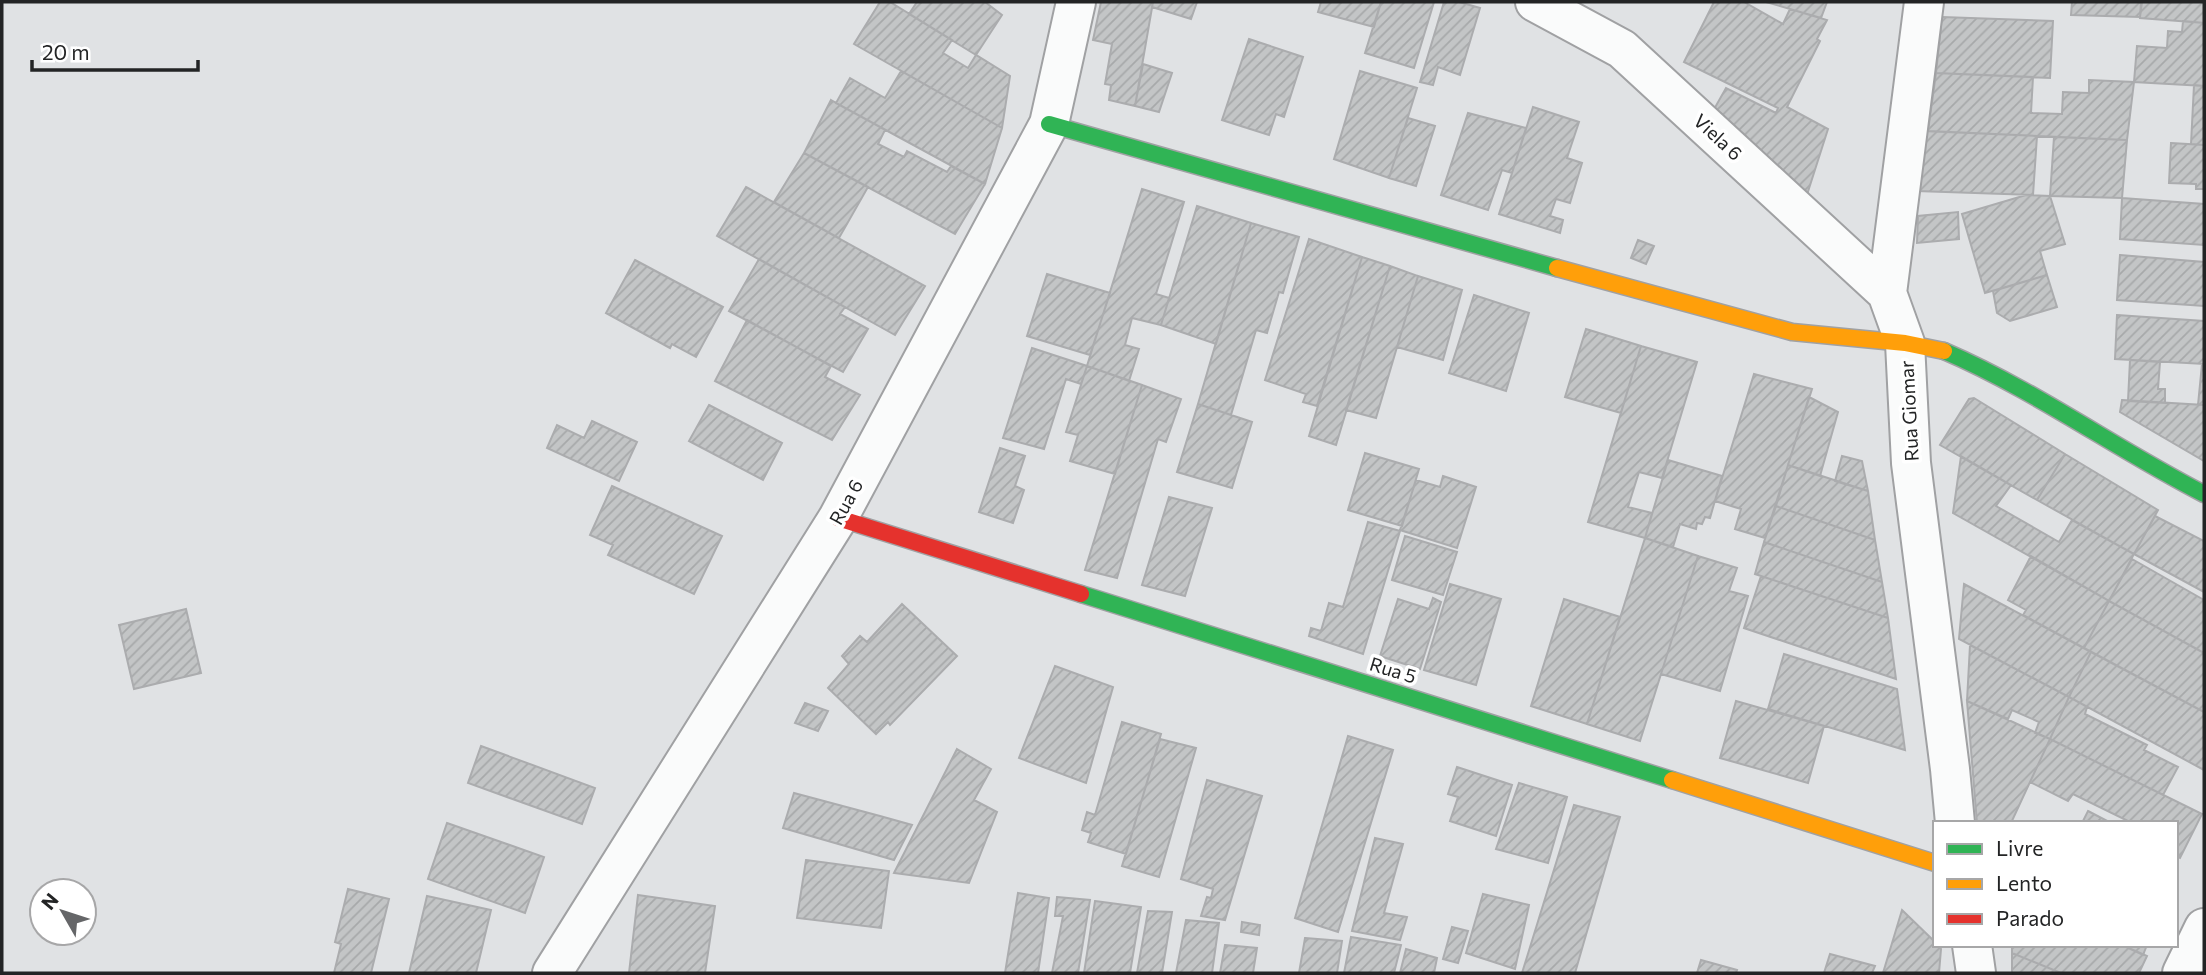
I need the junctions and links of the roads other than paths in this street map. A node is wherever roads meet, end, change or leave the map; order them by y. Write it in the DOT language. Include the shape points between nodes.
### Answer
graph roads {
  1 [pos="1076,2"];
  2 [pos="1535,2"];
  3 [pos="1924,2"];
  4 [pos="1049,124"];
  5 [pos="1887,293"];
  6 [pos="1905,343"];
  7 [pos="2204,495"];
  8 [pos="838,518"];
  9 [pos="1955,821"];
  10 [pos="1933,862"];
  11 [pos="2204,928"];
  12 [pos="1972,947"];
  13 [pos="552,973"];
  14 [pos="1976,973"];
  15 [pos="2182,973"];
  1 -- 4 [label="street, Rua 6"];
  2 -- 5 [label="street, Viela 6" via="1622,49"];
  3 -- 5 [label="street, Rua Giomar"];
  4 -- 6 [label="street" via="1659,298 1792,332"];
  4 -- 8 [label="street, Rua 6"];
  5 -- 6 [label="street, Rua Giomar"];
  6 -- 7 [label="street" via="1939,349 1986,369"];
  6 -- 9 [label="street, Rua Giomar" via="1911,463"];
  8 -- 10 [label="street, Rua 5"];
  8 -- 13 [label="street, Rua 6"];
  11 -- 15 [label="street"];
  12 -- 14 [label="street"];
}
